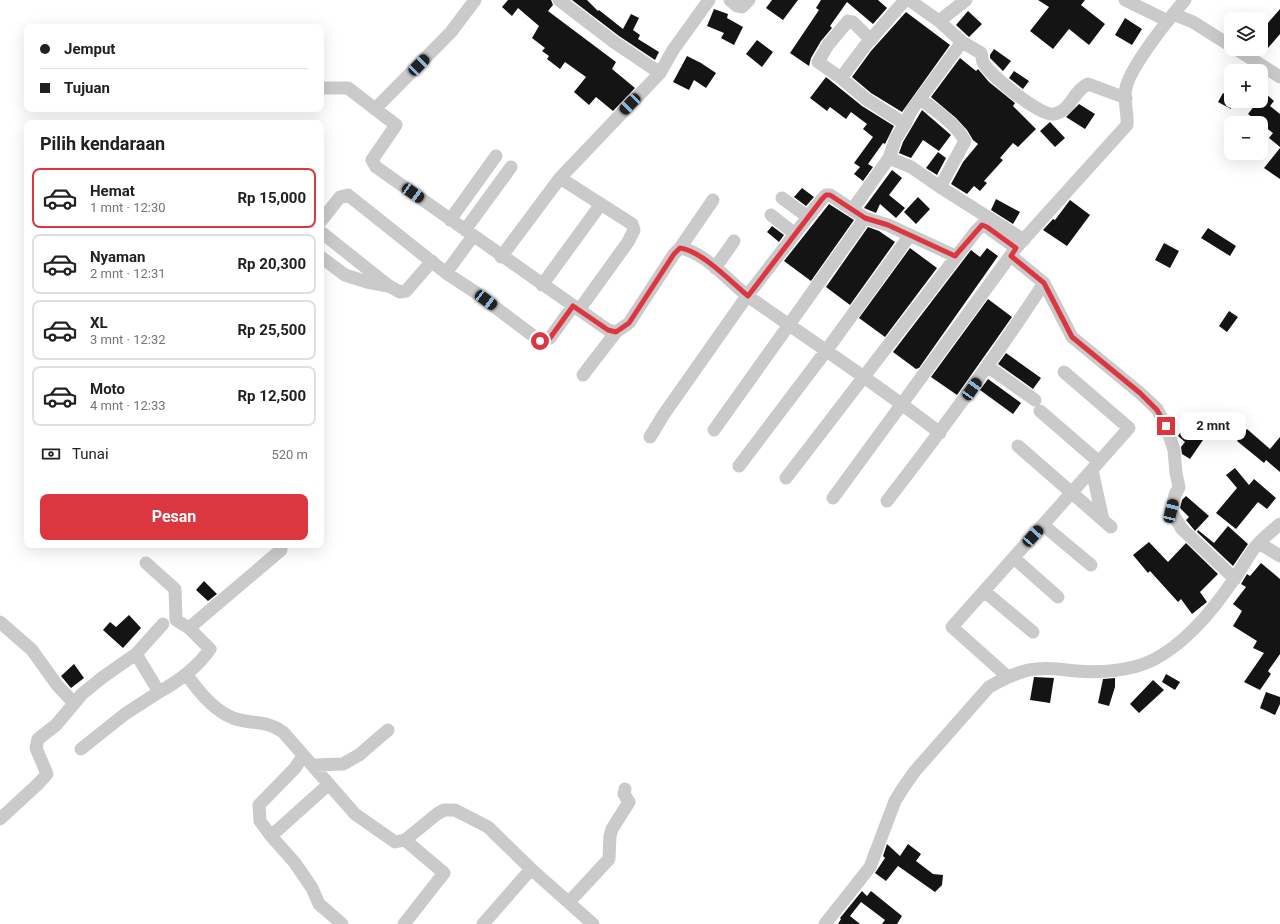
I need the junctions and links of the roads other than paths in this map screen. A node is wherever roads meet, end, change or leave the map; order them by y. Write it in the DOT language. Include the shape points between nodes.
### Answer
graph roads {
  1 [pos="475,0"];
  2 [pos="559,0"];
  3 [pos="709,0"];
  4 [pos="730,0"];
  5 [pos="749,0"];
  6 [pos="905,0"];
  7 [pos="909,0"];
  8 [pos="966,0"];
  9 [pos="1126,0"];
  10 [pos="1185,0"];
  11 [pos="1171,18"];
  12 [pos="939,21"];
  13 [pos="871,40"];
  14 [pos="962,42"];
  15 [pos="1224,42"];
  16 [pos="1247,56"];
  17 [pos="660,73"];
  18 [pos="1280,77"];
  19 [pos="841,78"];
  20 [pos="324,88"];
  21 [pos="1126,98"];
  22 [pos="920,99"];
  23 [pos="375,109"];
  24 [pos="905,124"];
  25 [pos="496,156"];
  26 [pos="889,158"];
  27 [pos="511,167"];
  28 [pos="560,178"];
  29 [pos="940,186"];
  30 [pos="782,198"];
  31 [pos="713,200"];
  32 [pos="601,204"];
  33 [pos="852,210"];
  34 [pos="771,216"];
  35 [pos="324,217"];
  36 [pos="808,217"];
  37 [pos="865,218"];
  38 [pos="450,220"];
  39 [pos="469,233"];
  40 [pos="324,234"];
  41 [pos="795,234"];
  42 [pos="910,235"];
  43 [pos="734,242"];
  44 [pos="680,248"];
  45 [pos="1017,248"];
  46 [pos="955,256"];
  47 [pos="501,257"];
  48 [pos="324,259"];
  49 [pos="357,260"];
  50 [pos="432,261"];
  51 [pos="715,268"];
  52 [pos="446,273"];
  53 [pos="345,275"];
  54 [pos="1044,283"];
  55 [pos="542,285"];
  56 [pos="389,286"];
  57 [pos="748,296"];
  58 [pos="576,308"];
  59 [pos="790,324"];
  60 [pos="616,332"];
  61 [pos="826,351"];
  62 [pos="987,366"];
  63 [pos="1064,372"];
  64 [pos="583,375"];
  65 [pos="863,378"];
  66 [pos="902,404"];
  67 [pos="714,430"];
  68 [pos="940,433"];
  69 [pos="650,436"];
  70 [pos="1018,446"];
  71 [pos="739,466"];
  72 [pos="1095,466"];
  73 [pos="786,478"];
  74 [pos="1072,492"];
  75 [pos="832,498"];
  76 [pos="887,501"];
  77 [pos="1043,524"];
  78 [pos="1280,524"];
  79 [pos="1258,543"];
  80 [pos="281,550"];
  81 [pos="1280,556"];
  82 [pos="1014,558"];
  83 [pos="146,564"];
  84 [pos="1091,566"];
  85 [pos="1235,579"];
  86 [pos="984,591"];
  87 [pos="1058,597"];
  88 [pos="0,622"];
  89 [pos="163,624"];
  90 [pos="189,628"];
  91 [pos="1032,632"];
  92 [pos="136,654"];
  93 [pos="187,675"];
  94 [pos="1008,677"];
  95 [pos="159,692"];
  96 [pos="74,703"];
  97 [pos="388,730"];
  98 [pos="80,749"];
  99 [pos="308,761"];
  100 [pos="329,784"];
  101 [pos="625,789"];
  102 [pos="0,819"];
  103 [pos="271,836"];
  104 [pos="405,840"];
  105 [pos="531,870"];
  106 [pos="569,902"];
  107 [pos="342,924"];
  108 [pos="404,924"];
  109 [pos="483,924"];
  110 [pos="593,924"];
  111 [pos="825,924"];
  1 -- 23 [label="street" via="452,32"];
  2 -- 17 [label="street"];
  3 -- 17 [label="street" via="673,50"];
  4 -- 5 [label="street" via="736,6 742,7"];
  6 -- 13 [label="street"];
  7 -- 12 [label="street"];
  8 -- 12 [label="street"];
  9 -- 11 [label="street"];
  10 -- 11 [label="street"];
  11 -- 15 [label="street" via="1193,22"];
  11 -- 21 [label="street" via="1156,36 1129,79"];
  12 -- 14 [label="street"];
  13 -- 19 [label="street"];
  13 -- 19 [label="street" via="851,21 828,45 818,62"];
  14 -- 21 [label="street" via="981,53 987,68 1006,85 1045,113 1055,114 1066,107 1081,86 1088,84"];
  14 -- 22 [label="street"];
  16 -- 18 [label="street"];
  17 -- 28 [label="street"];
  19 -- 24 [label="street" via="866,99"];
  20 -- 23 [label="street" via="348,88"];
  21 -- 45 [label="street" via="1127,125"];
  22 -- 24 [label="street"];
  22 -- 29 [label="street" via="942,116 965,141"];
  23 -- 38 [label="street" via="396,125 372,160 376,167"];
  24 -- 26 [label="street" via="896,138"];
  25 -- 38 [label="street"];
  26 -- 29 [label="street" via="912,167"];
  26 -- 33 [label="street"];
  27 -- 39 [label="street"];
  28 -- 32 [label="street"];
  28 -- 47 [label="street"];
  29 -- 45 [label="street"];
  30 -- 36 [label="street"];
  31 -- 44 [label="street"];
  32 -- 55 [label="street"];
  32 -- 58 [label="street" via="632,224 633,233"];
  33 -- 36 [label="street" via="826,195"];
  33 -- 37 [label="street"];
  34 -- 41 [label="street"];
  35 -- 50 [label="street" via="340,197 348,195"];
  36 -- 41 [label="street"];
  37 -- 42 [label="street"];
  37 -- 59 [label="street"];
  38 -- 39 [label="street"];
  39 -- 47 [label="street"];
  39 -- 52 [label="street"];
  40 -- 49 [label="street"];
  41 -- 57 [label="street"];
  42 -- 46 [label="street"];
  42 -- 61 [label="street"];
  43 -- 51 [label="street"];
  44 -- 51 [label="street" via="686,249"];
  44 -- 60 [label="street" via="629,323"];
  45 -- 46 [label="street" via="982,225"];
  45 -- 54 [label="street"];
  45 -- 66 [label="street"];
  46 -- 65 [label="street"];
  47 -- 55 [label="street"];
  48 -- 53 [label="street"];
  49 -- 53 [label="street"];
  49 -- 56 [label="street"];
  50 -- 52 [label="street"];
  50 -- 56 [label="street" via="406,291 400,292"];
  51 -- 57 [label="street"];
  52 -- 58 [label="street" via="540,341 550,338"];
  53 -- 56 [label="street"];
  54 -- 62 [label="street"];
  54 -- 85 [label="street" via="1072,337 1157,410 1166,426 1174,450 1179,487 1171,511 1182,529"];
  55 -- 58 [label="street"];
  57 -- 59 [label="street"];
  57 -- 69 [label="street"];
  58 -- 60 [label="street" via="608,330"];
  59 -- 61 [label="street"];
  59 -- 67 [label="street"];
  60 -- 64 [label="street"];
  61 -- 65 [label="street"];
  61 -- 71 [label="street"];
  62 -- 68 [label="street"];
  62 -- 72 [label="street" via="1037,405"];
  63 -- 72 [label="street" via="1129,428"];
  65 -- 66 [label="street"];
  65 -- 73 [label="street"];
  66 -- 68 [label="street"];
  66 -- 75 [label="street"];
  68 -- 76 [label="street"];
  70 -- 74 [label="street"];
  72 -- 74 [label="street"];
  72 -- 74 [label="street" via="1107,524"];
  74 -- 77 [label="street"];
  77 -- 82 [label="street"];
  77 -- 84 [label="street"];
  78 -- 79 [label="street"];
  79 -- 81 [label="street"];
  79 -- 85 [label="street"];
  80 -- 90 [label="street"];
  82 -- 86 [label="street"];
  82 -- 87 [label="street"];
  83 -- 90 [label="street" via="175,589 176,620"];
  85 -- 94 [label="street" via="1206,618 1153,660 1110,671 1036,668"];
  86 -- 91 [label="street"];
  86 -- 94 [label="street" via="952,627"];
  88 -- 96 [label="street" via="32,650"];
  89 -- 92 [label="street"];
  90 -- 93 [label="street" via="210,649"];
  92 -- 95 [label="street"];
  92 -- 96 [label="street" via="103,677"];
  93 -- 95 [label="street"];
  93 -- 99 [label="street" via="200,694 232,718 272,724 283,732"];
  94 -- 111 [label="street" via="989,687 915,771 895,801 870,867"];
  95 -- 98 [label="street" via="125,714"];
  96 -- 102 [label="street" via="56,725 38,738 36,748 47,774"];
  97 -- 99 [label="street" via="343,764"];
  99 -- 100 [label="street"];
  99 -- 103 [label="street" via="290,773 259,805 260,821"];
  100 -- 103 [label="street"];
  100 -- 104 [label="street" via="355,814 372,828 395,842"];
  101 -- 106 [label="street" via="629,802 612,829 609,859"];
  103 -- 107 [label="street" via="295,863 312,888 319,904"];
  104 -- 105 [label="street" via="437,814 444,810 455,810 488,827"];
  104 -- 108 [label="street" via="444,873"];
  105 -- 106 [label="street"];
  105 -- 109 [label="street"];
  106 -- 110 [label="street"];
}
